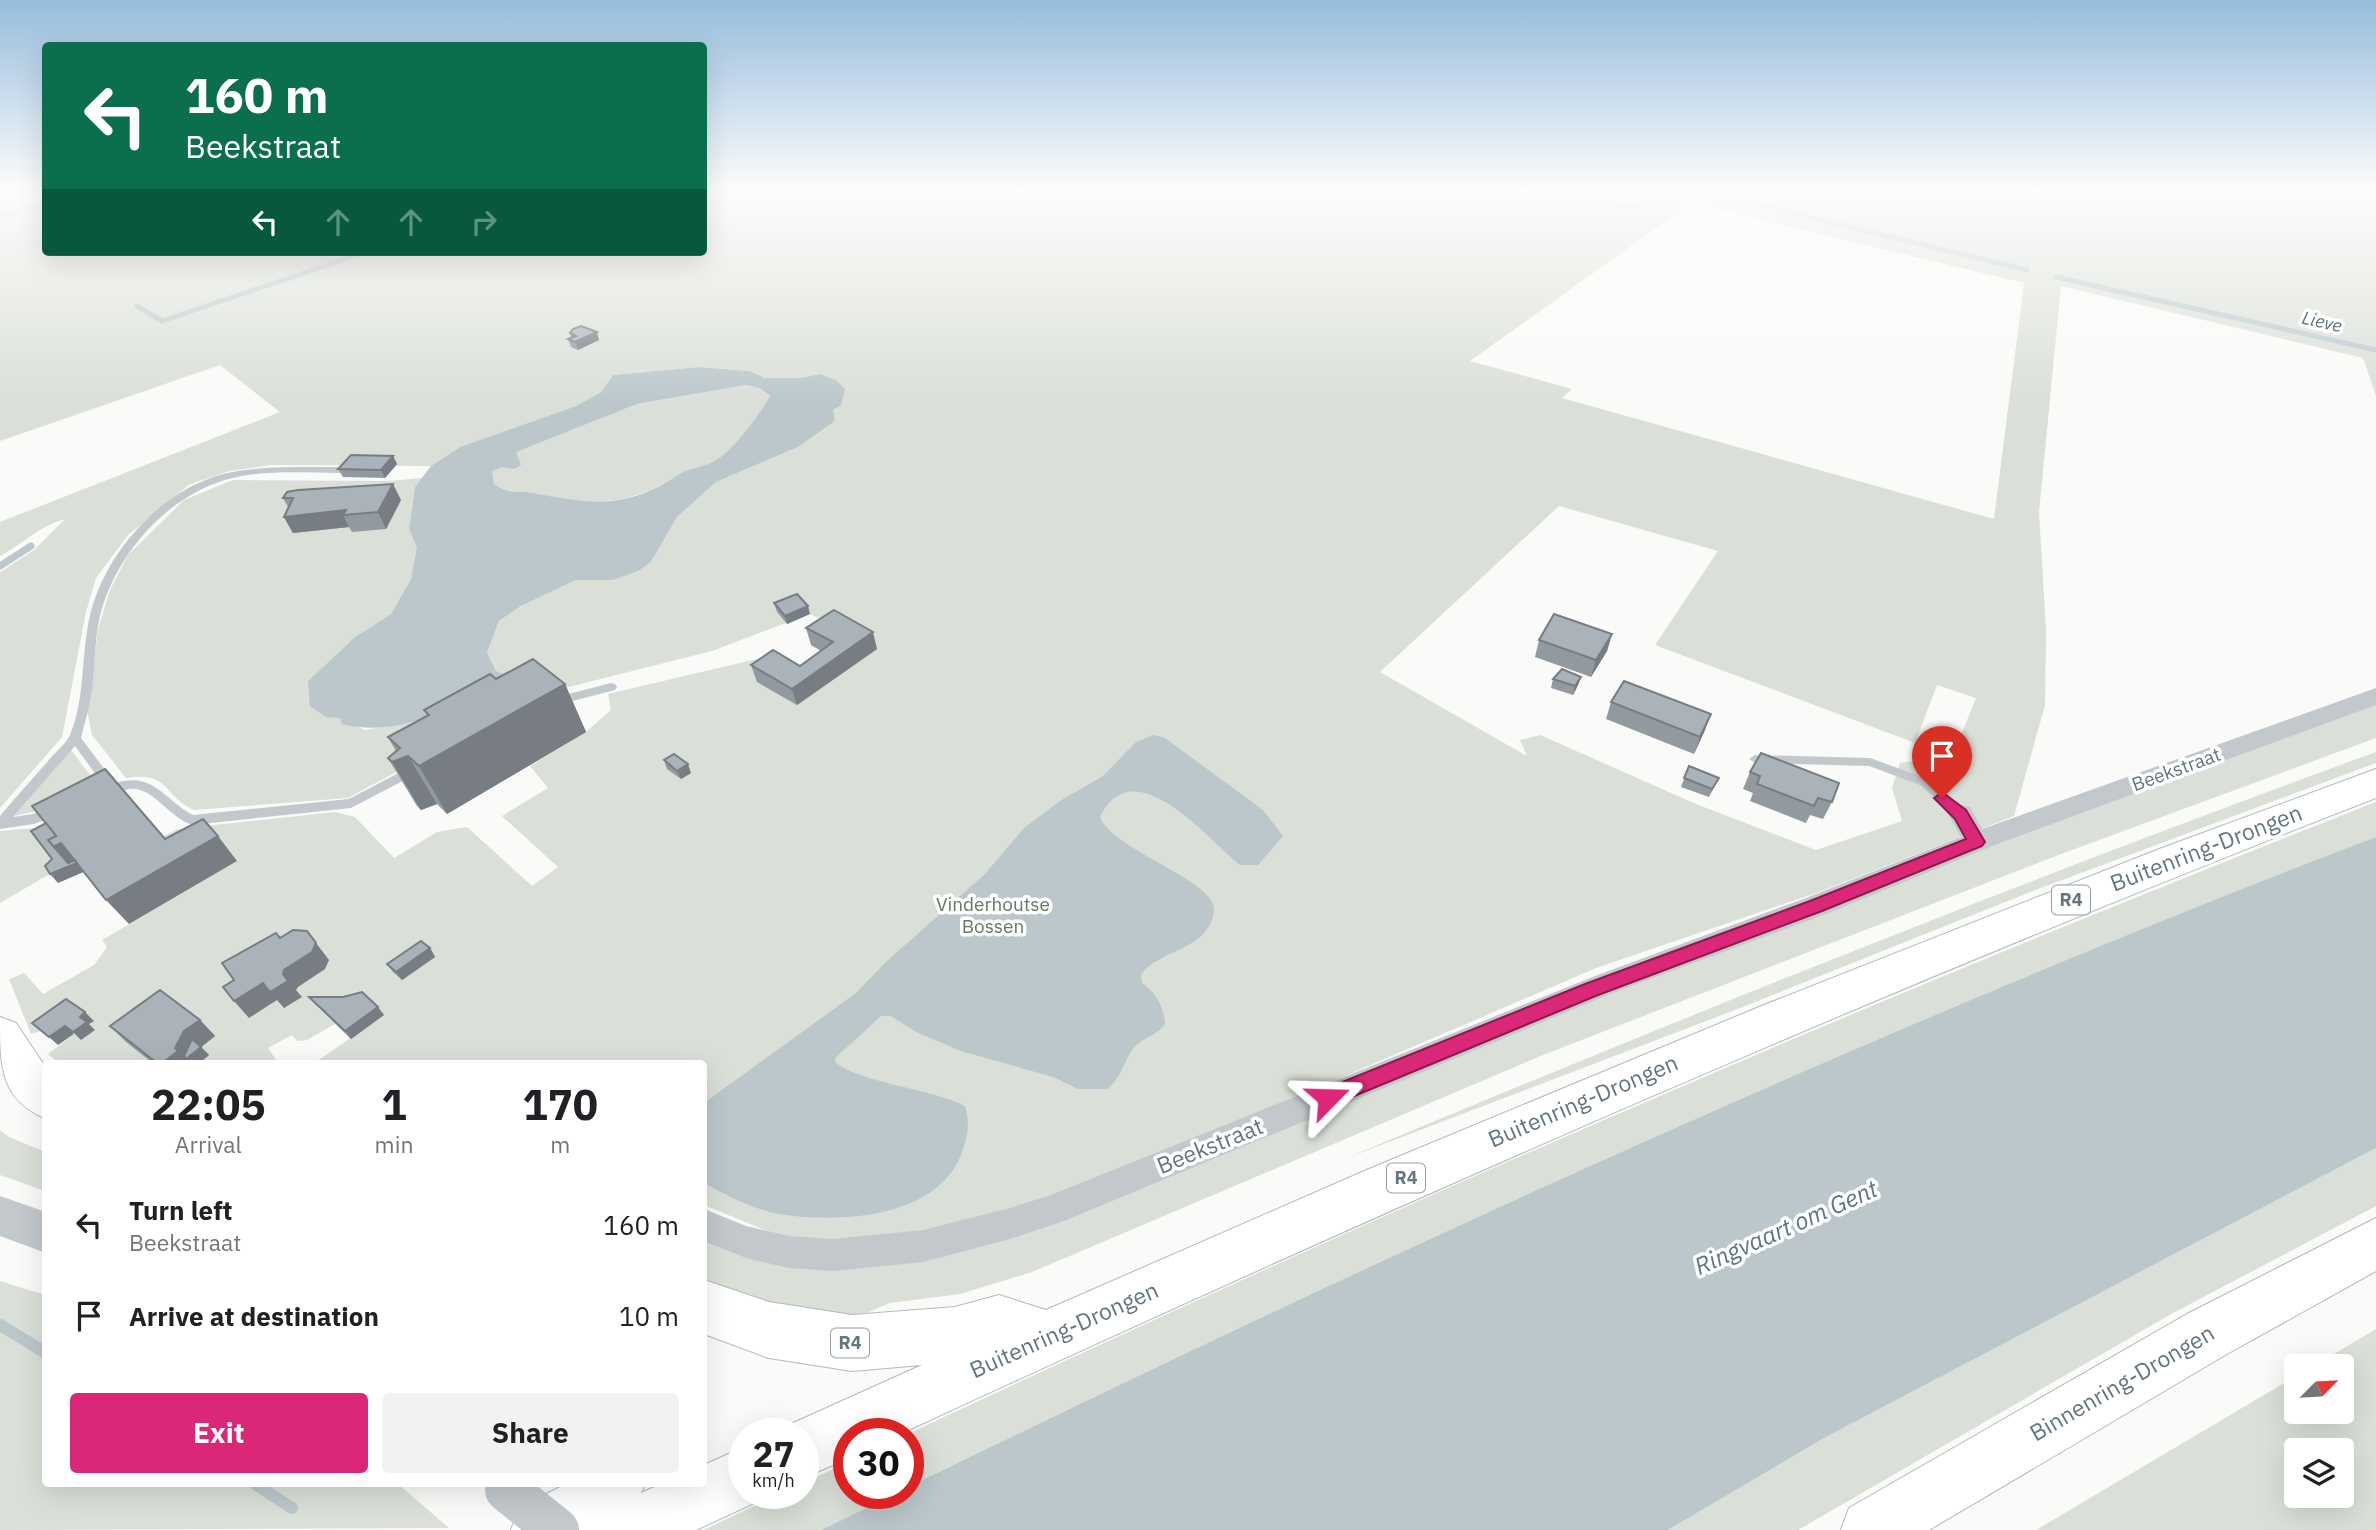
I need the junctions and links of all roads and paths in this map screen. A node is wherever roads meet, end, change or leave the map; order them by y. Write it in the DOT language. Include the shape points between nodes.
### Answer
graph roads {
  1 [pos="342,471"];
  2 [pos="611,687"];
  3 [pos="2376,696"];
  4 [pos="548,703"];
  5 [pos="75,737"];
  6 [pos="1755,759"];
  7 [pos="425,765"];
  8 [pos="2376,783"];
  9 [pos="112,788"];
  10 [pos="87,799"];
  11 [pos="62,810"];
  12 [pos="1961,814"];
  13 [pos="0,824"];
  14 [pos="1976,842"];
  15 [pos="0,1037"];
  16 [pos="42,1095"];
  17 [pos="0,1216"];
  18 [pos="707,1226"];
  19 [pos="42,1232"];
  20 [pos="2376,1243"];
  21 [pos="707,1308"];
  22 [pos="1045,1337"];
  23 [pos="819,1442"];
  24 [pos="728,1484"];
  25 [pos="611,1487"];
  26 [pos="516,1501"];
  27 [pos="557,1530"];
  28 [pos="628,1530"];
  29 [pos="1871,1530"];
  1 -- 5 [label="lane" via="223,477 197,487 136,536 109,576 95,616 86,693"];
  2 -- 4 [label="lane"];
  3 -- 14 [label="street, Beekstraat"];
  5 -- 9 [label="lane"];
  5 -- 13 [label="lane"];
  6 -- 12 [label="lane" via="1870,762 1924,782"];
  7 -- 9 [label="lane" via="351,803 191,820 177,814 158,792 146,786"];
  8 -- 22 [label="highway, Buitenring-Drongen / R4" via="1768,1022"];
  9 -- 10 [label="lane"];
  11 -- 13 [label="lane"];
  12 -- 14 [label="street"];
  14 -- 18 [label="street, Beekstraat" via="1587,991 1052,1210 970,1238 897,1251 832,1255 769,1248"];
  15 -- 16 [label="highway" via="23,1078"];
  17 -- 19 [label="street"];
  20 -- 29 [label="highway, Binnenring-Drongen" via="2207,1334"];
  21 -- 22 [label="highway, R4" via="769,1330 852,1343 954,1335 999,1322"];
  22 -- 23 [label="highway, Buitenring-Drongen / R4"];
  24 -- 28 [label="highway"];
  25 -- 26 [label="highway" via="585,1507"];
  26 -- 27 [label="street, bridge"];
}
